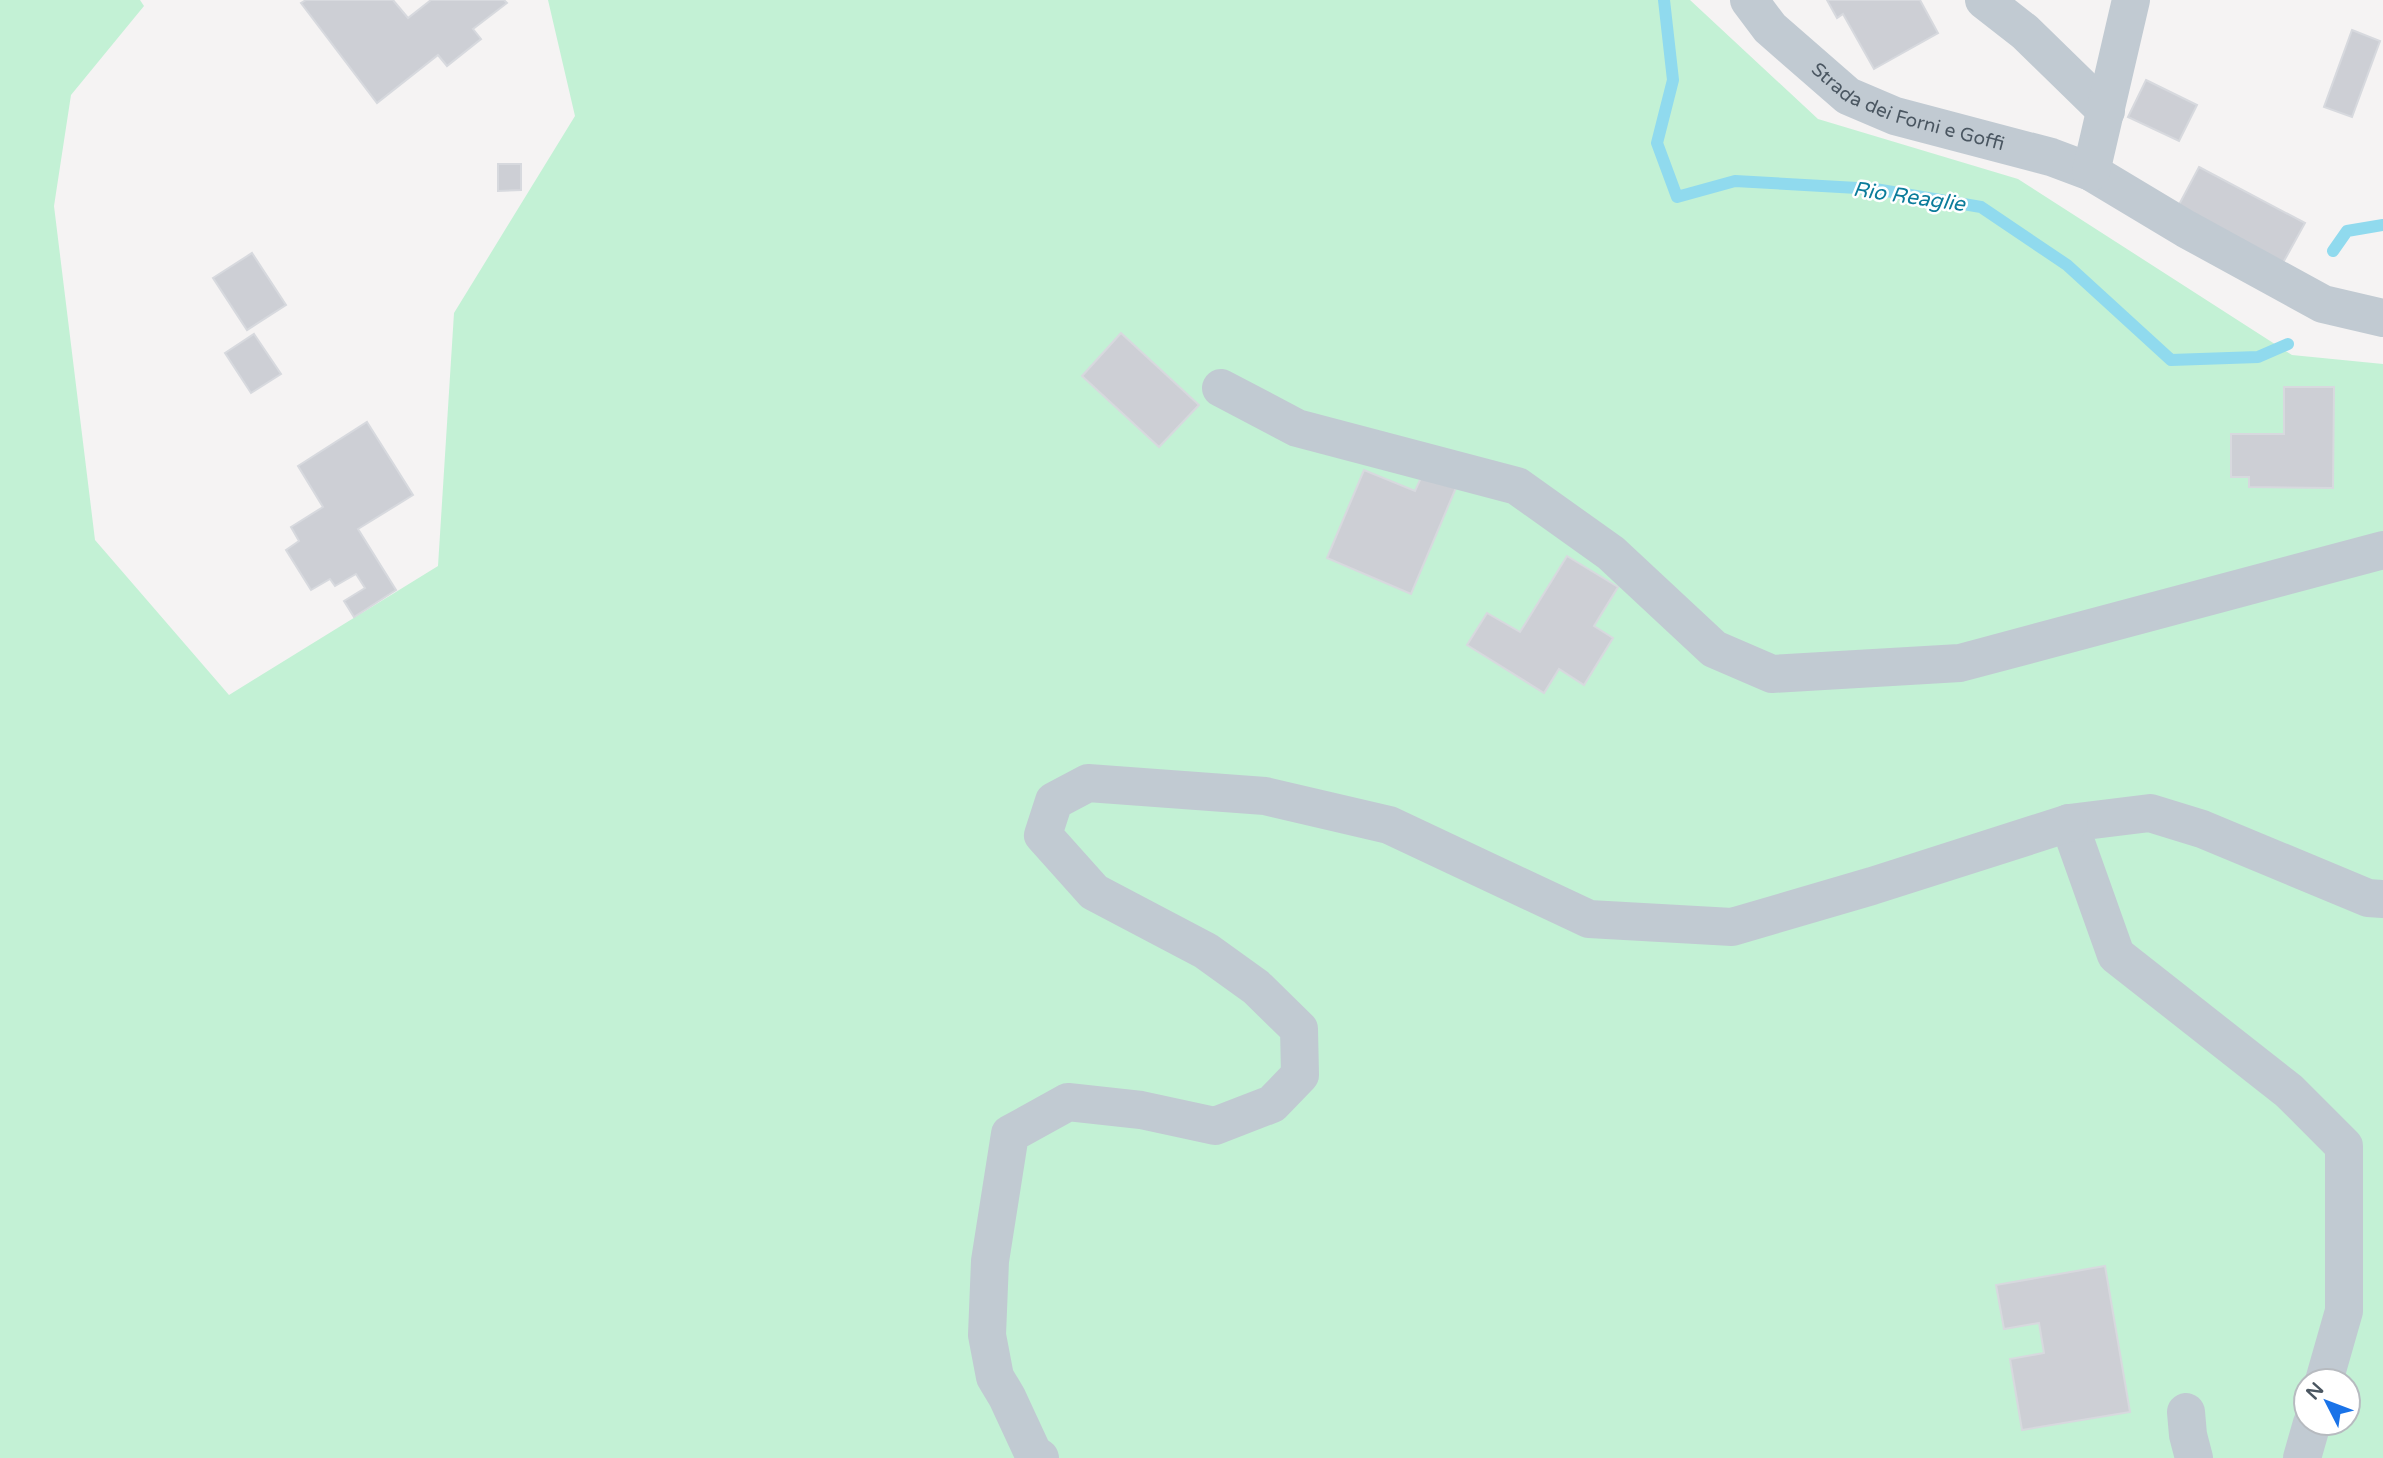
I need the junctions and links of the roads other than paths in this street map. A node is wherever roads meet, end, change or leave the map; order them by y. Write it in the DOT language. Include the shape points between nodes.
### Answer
graph roads {
  1 [pos="1749,0"];
  2 [pos="1984,0"];
  3 [pos="2131,0"];
  4 [pos="2106,111"];
  5 [pos="2091,172"];
  6 [pos="2383,318"];
  7 [pos="1220,388"];
  8 [pos="2383,550"];
  9 [pos="2069,823"];
  10 [pos="2383,900"];
  11 [pos="2328,1367"];
  12 [pos="2186,1412"];
  13 [pos="2308,1437"];
  14 [pos="1040,1458"];
  15 [pos="2194,1458"];
  16 [pos="2302,1458"];
  1 -- 5 [label="street, Strada dei Forni e Goffi" via="1770,28 1849,96 1895,116"];
  2 -- 4 [label="street" via="2025,32"];
  3 -- 4 [label="street"];
  4 -- 5 [label="street"];
  5 -- 6 [label="street, Strada dei Forni e Goffi" via="2323,304"];
  7 -- 8 [label="street" via="1297,428 1517,486 1611,553 1714,649 1772,674 1960,663"];
  9 -- 10 [label="street" via="2150,813"];
  9 -- 11 [label="street" via="2116,955 2289,1091 2344,1146 2344,1311"];
  9 -- 14 [label="street" via="1732,927 1589,919 1389,825 1265,796 1088,783 1054,801 1043,835 1094,892 1206,951 1256,987 1299,1029 1300,1074 1272,1104 1215,1126 1141,1110 1068,1102 1010,1134 990,1261 987,1335 995,1377"];
  12 -- 15 [label="street"];
  13 -- 16 [label="street"];
}
